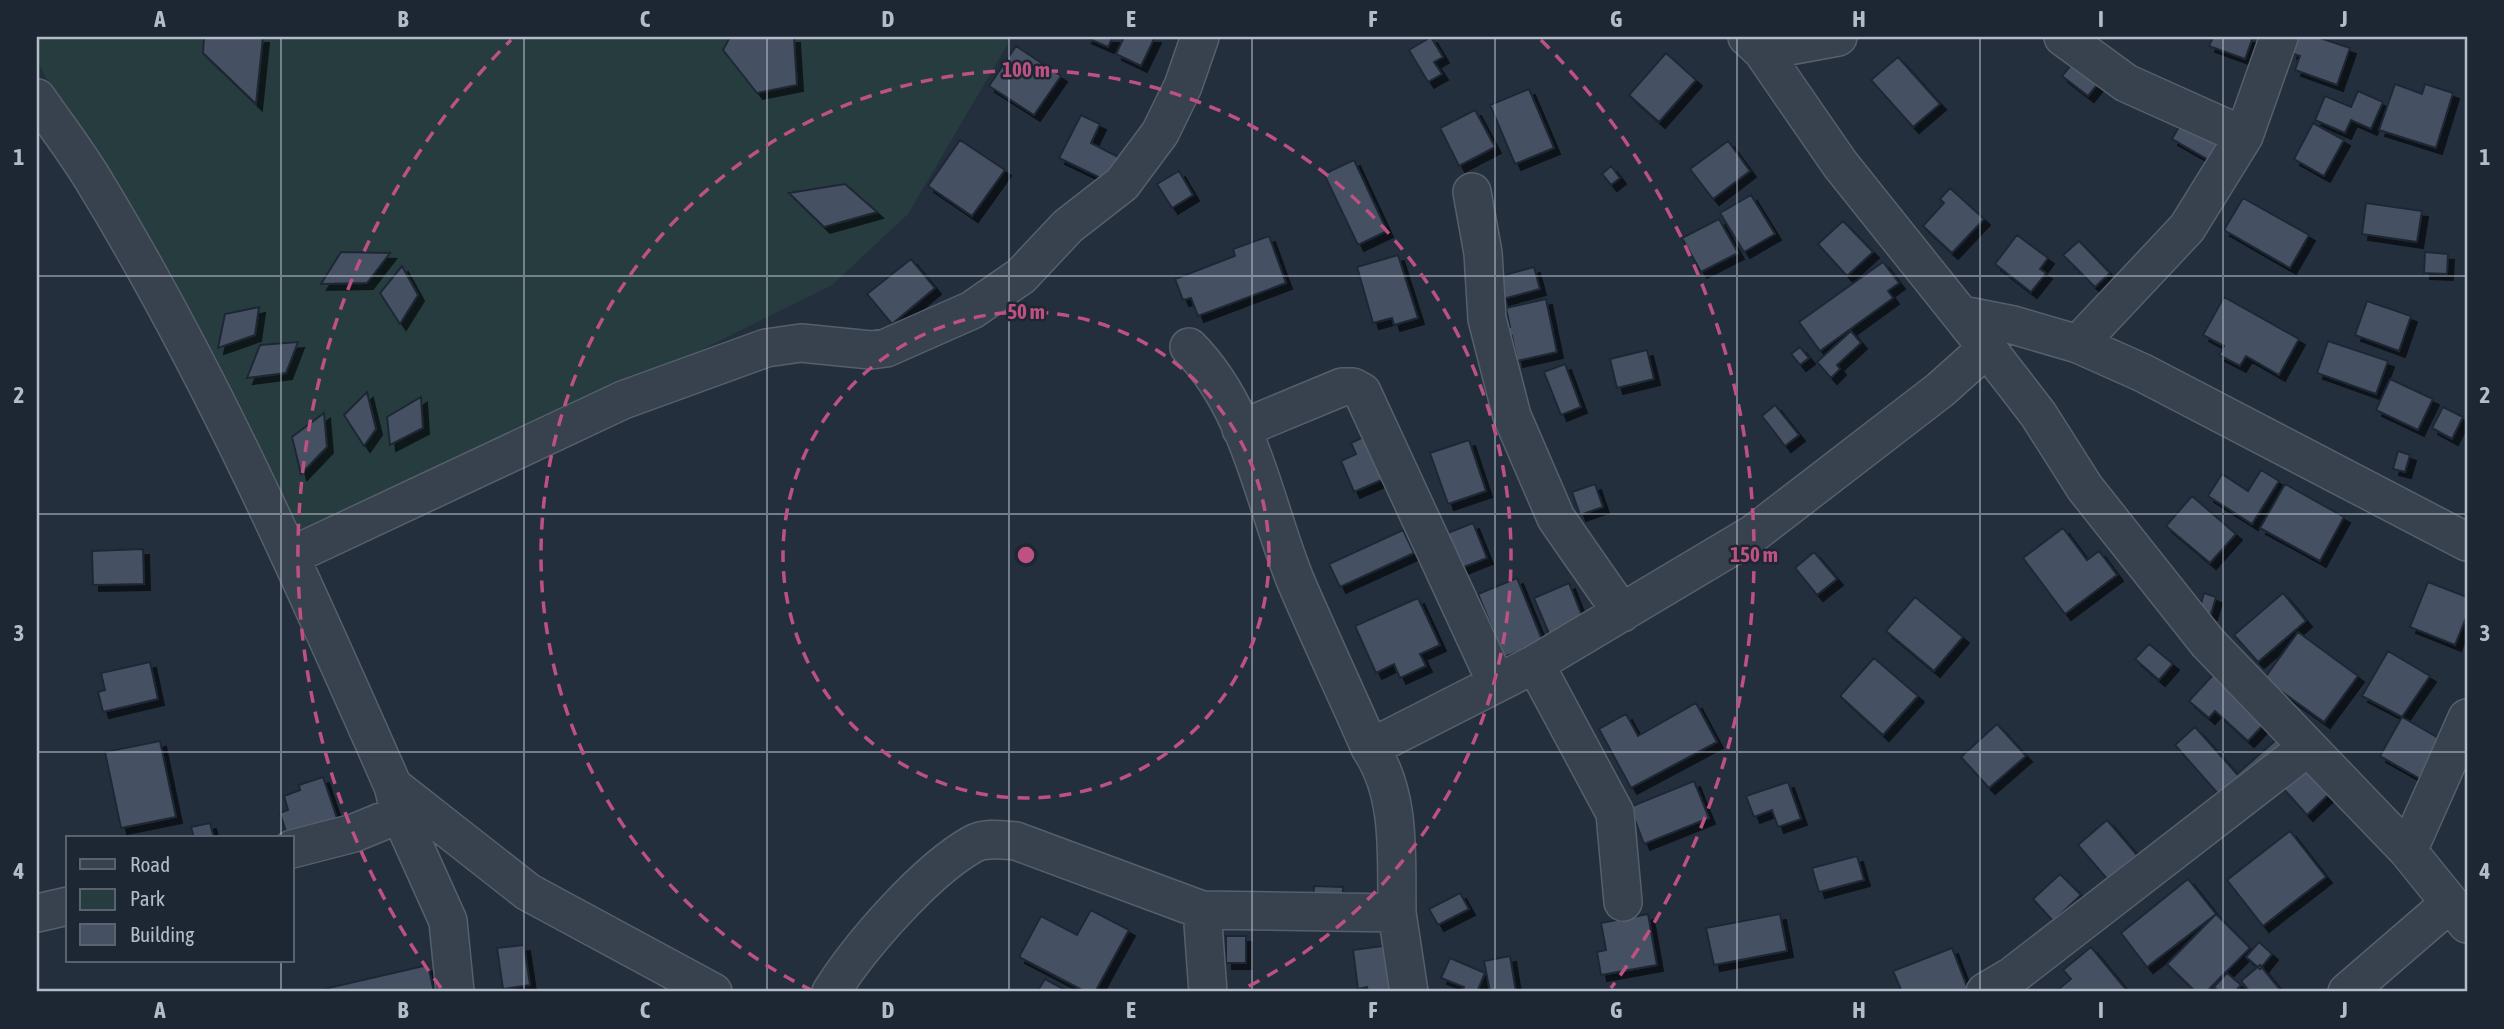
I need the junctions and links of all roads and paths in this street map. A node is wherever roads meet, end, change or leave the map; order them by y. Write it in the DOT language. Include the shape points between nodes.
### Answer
graph roads {
  1 [pos="1200,37"];
  2 [pos="1838,37"];
  3 [pos="2063,37"];
  4 [pos="2279,37"];
  5 [pos="1755,44"];
  6 [pos="37,98"];
  7 [pos="2244,136"];
  8 [pos="1472,192"];
  9 [pos="1962,315"];
  10 [pos="2078,344"];
  11 [pos="1189,347"];
  12 [pos="1987,348"];
  13 [pos="1241,429"];
  14 [pos="2467,542"];
  15 [pos="291,556"];
  16 [pos="1622,613"];
  17 [pos="1535,664"];
  18 [pos="1496,682"];
  19 [pos="2467,718"];
  20 [pos="2308,747"];
  21 [pos="1370,748"];
  22 [pos="396,800"];
  23 [pos="294,848"];
  24 [pos="2408,851"];
  25 [pos="1623,902"];
  26 [pos="66,906"];
  27 [pos="1202,910"];
  28 [pos="37,913"];
  29 [pos="1397,913"];
  30 [pos="2458,914"];
  31 [pos="455,992"];
  32 [pos="713,992"];
  33 [pos="831,992"];
  34 [pos="1208,992"];
  35 [pos="1409,992"];
  36 [pos="1985,992"];
  37 [pos="2347,992"];
  1 -- 15 [label="street" via="1160,133 1122,184 1068,226 1021,276 972,310 886,348 801,343 766,348 623,400"];
  2 -- 5 [label="street"];
  3 -- 7 [label="street" via="2126,83"];
  4 -- 7 [label="street"];
  5 -- 9 [label="street" via="1840,164"];
  6 -- 15 [label="street" via="96,184 182,338"];
  7 -- 10 [label="street" via="2187,228"];
  8 -- 16 [label="street" via="1483,253 1486,318 1511,416 1556,518"];
  9 -- 10 [label="street"];
  9 -- 12 [label="street"];
  10 -- 14 [label="street" via="2143,373"];
  11 -- 13 [label="street" via="1219,384"];
  12 -- 16 [label="street" via="1940,390 1753,534"];
  12 -- 20 [label="street" via="2038,414 2085,488 2208,643"];
  13 -- 18 [label="street" via="1342,387 1362,391"];
  13 -- 21 [label="street" via="1296,581"];
  15 -- 22 [label="street"];
  16 -- 17 [label="street"];
  17 -- 18 [label="street"];
  17 -- 25 [label="street" via="1615,813"];
  18 -- 21 [label="street"];
  19 -- 24 [label="street"];
  20 -- 24 [label="street"];
  20 -- 36 [label="street" via="2012,976"];
  21 -- 29 [label="street" via="1388,779"];
  22 -- 23 [label="street" via="354,833"];
  22 -- 31 [label="street" via="448,921"];
  22 -- 32 [label="street" via="528,892"];
  24 -- 30 [label="street"];
  26 -- 28 [label="street"];
  27 -- 29 [label="street"];
  27 -- 33 [label="street" via="1016,841 974,843 927,881 851,960"];
  27 -- 34 [label="street"];
  29 -- 35 [label="street"];
  30 -- 37 [label="street"];
}
